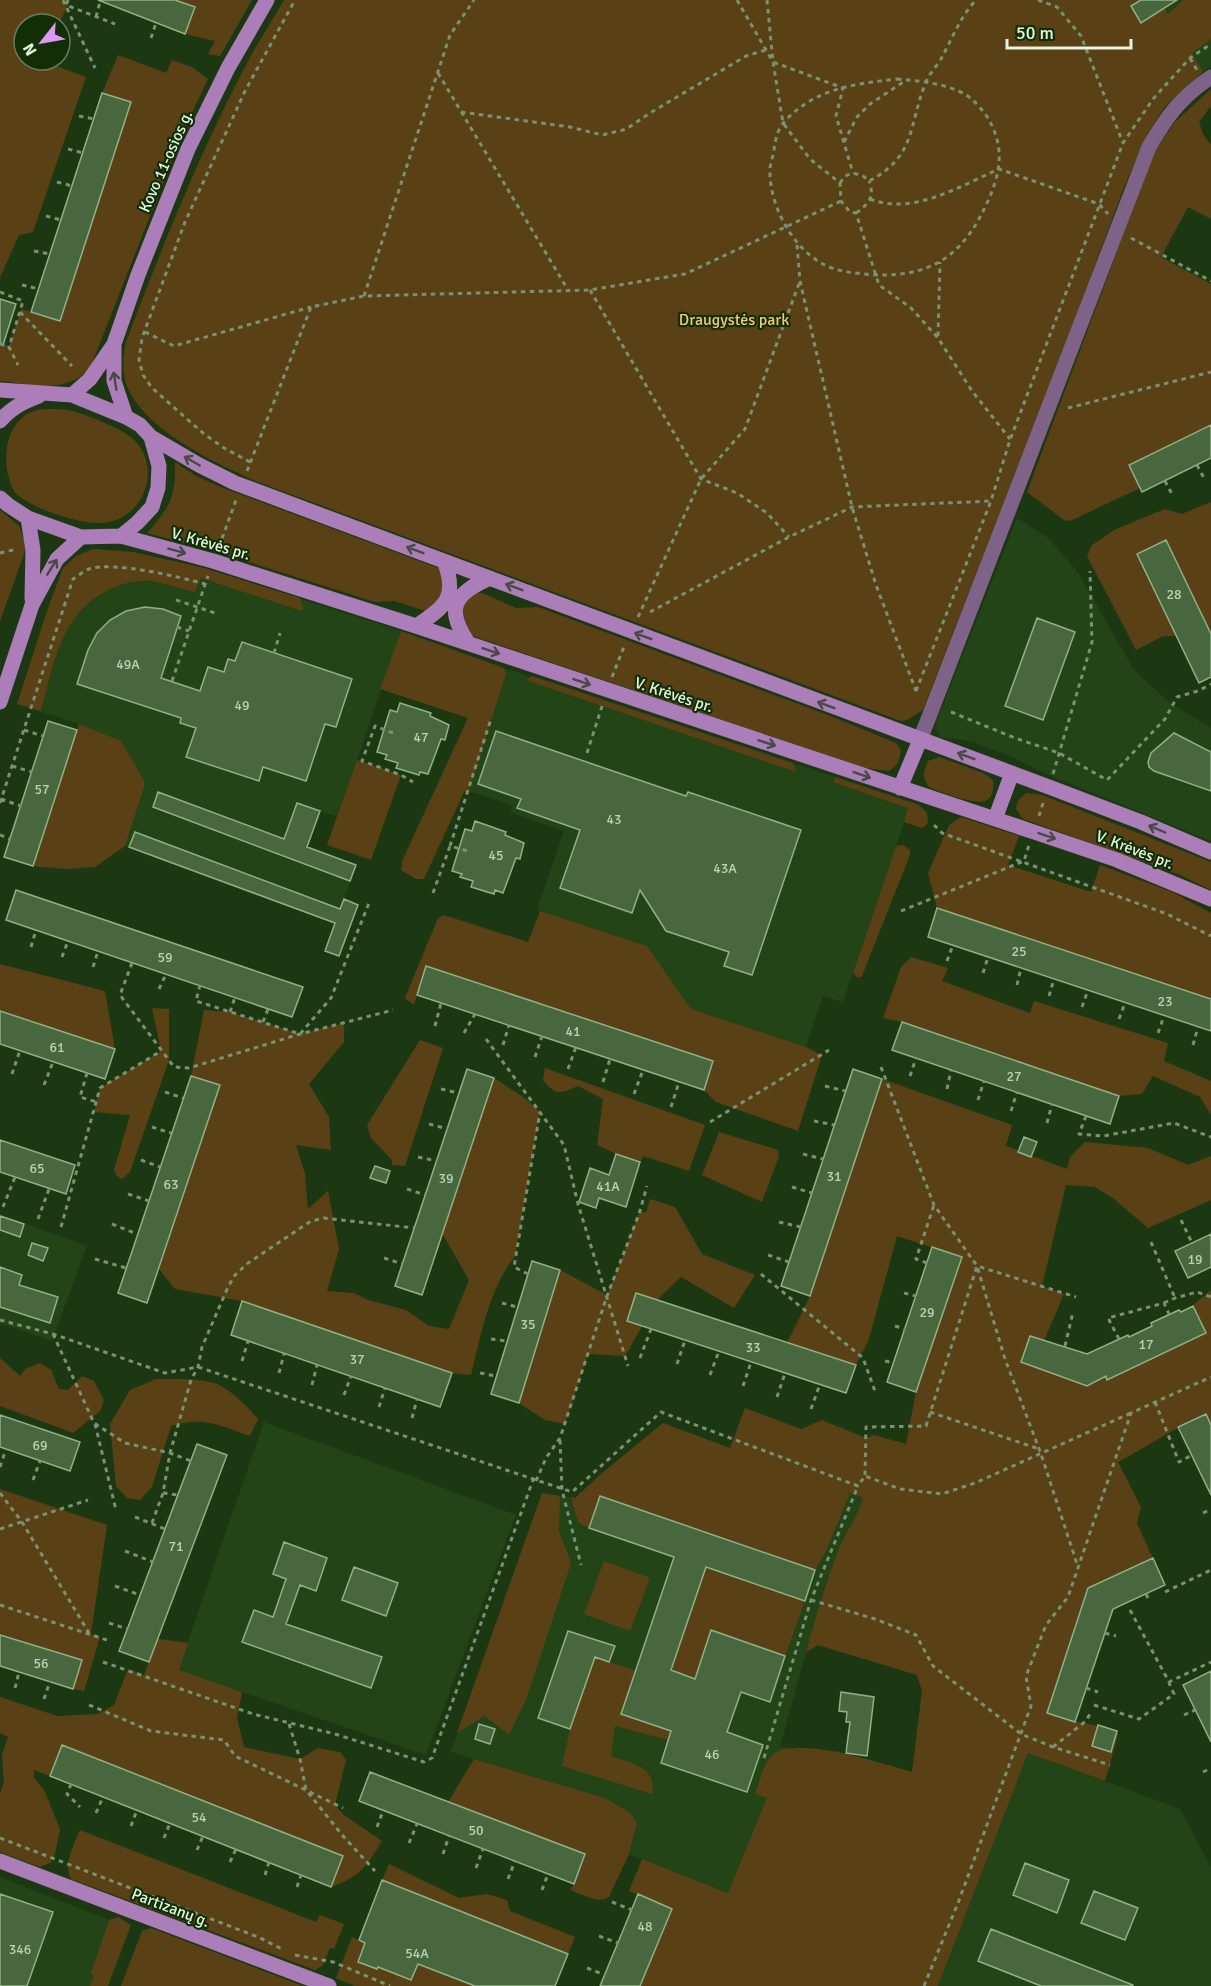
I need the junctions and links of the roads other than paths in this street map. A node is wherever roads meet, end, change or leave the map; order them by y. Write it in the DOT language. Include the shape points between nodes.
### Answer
graph roads {
  1 [pos="267,0"];
  2 [pos="1211,77"];
  3 [pos="114,344"];
  4 [pos="0,390"];
  5 [pos="44,393"];
  6 [pos="72,395"];
  7 [pos="126,417"];
  8 [pos="0,421"];
  9 [pos="151,437"];
  10 [pos="0,498"];
  11 [pos="28,518"];
  12 [pos="121,536"];
  13 [pos="81,537"];
  14 [pos="444,561"];
  15 [pos="490,578"];
  16 [pos="32,605"];
  17 [pos="416,626"];
  18 [pos="469,644"];
  19 [pos="0,702"];
  20 [pos="920,740"];
  21 [pos="1012,773"];
  22 [pos="900,788"];
  23 [pos="995,819"];
  24 [pos="1211,852"];
  25 [pos="1211,899"];
  26 [pos="0,1861"];
  27 [pos="329,1986"];
  1 -- 3 [label="main road, Kovo 11-osios g." via="188,149"];
  2 -- 20 [label="street" via="1182,100 1149,147"];
  3 -- 6 [label="main road, Kovo 11-osios g." via="90,379"];
  7 -- 3 [label="main road, Kovo 11-osios g., one-way" via="114,381"];
  4 -- 5 [label="main road"];
  5 -- 6 [label="main road, V. Krėvės pr."];
  5 -- 8 [label="main road" via="21,402"];
  6 -- 7 [label="main road, V. Krėvės pr."];
  7 -- 9 [label="main road, V. Krėvės pr."];
  9 -- 12 [label="main road" via="159,466 158,488 152,507"];
  14 -- 9 [label="main road, V. Krėvės pr., one-way" via="242,485"];
  10 -- 11 [label="main road"];
  11 -- 13 [label="main road"];
  11 -- 16 [label="main road" via="33,550"];
  12 -- 13 [label="main road, V. Krėvės pr."];
  12 -- 17 [label="main road, V. Krėvės pr., one-way"];
  16 -- 13 [label="main road, one-way" via="57,559"];
  14 -- 15 [label="main road, V. Krėvės pr."];
  14 -- 17 [label="main road" via="450,578 446,601 437,613"];
  15 -- 18 [label="main road" via="461,594 456,606 459,629"];
  20 -- 15 [label="main road, V. Krėvės pr., one-way"];
  16 -- 19 [label="main road"];
  17 -- 18 [label="main road, V. Krėvės pr."];
  18 -- 22 [label="main road, V. Krėvės pr., one-way"];
  21 -- 20 [label="main road, V. Krėvės pr., one-way"];
  20 -- 22 [label="main road"];
  21 -- 23 [label="main road"];
  24 -- 21 [label="main road, V. Krėvės pr., one-way"];
  22 -- 23 [label="main road, V. Krėvės pr."];
  23 -- 25 [label="main road, V. Krėvės pr., one-way" via="1127,864"];
  26 -- 27 [label="main road, Partizanų g."];
}
